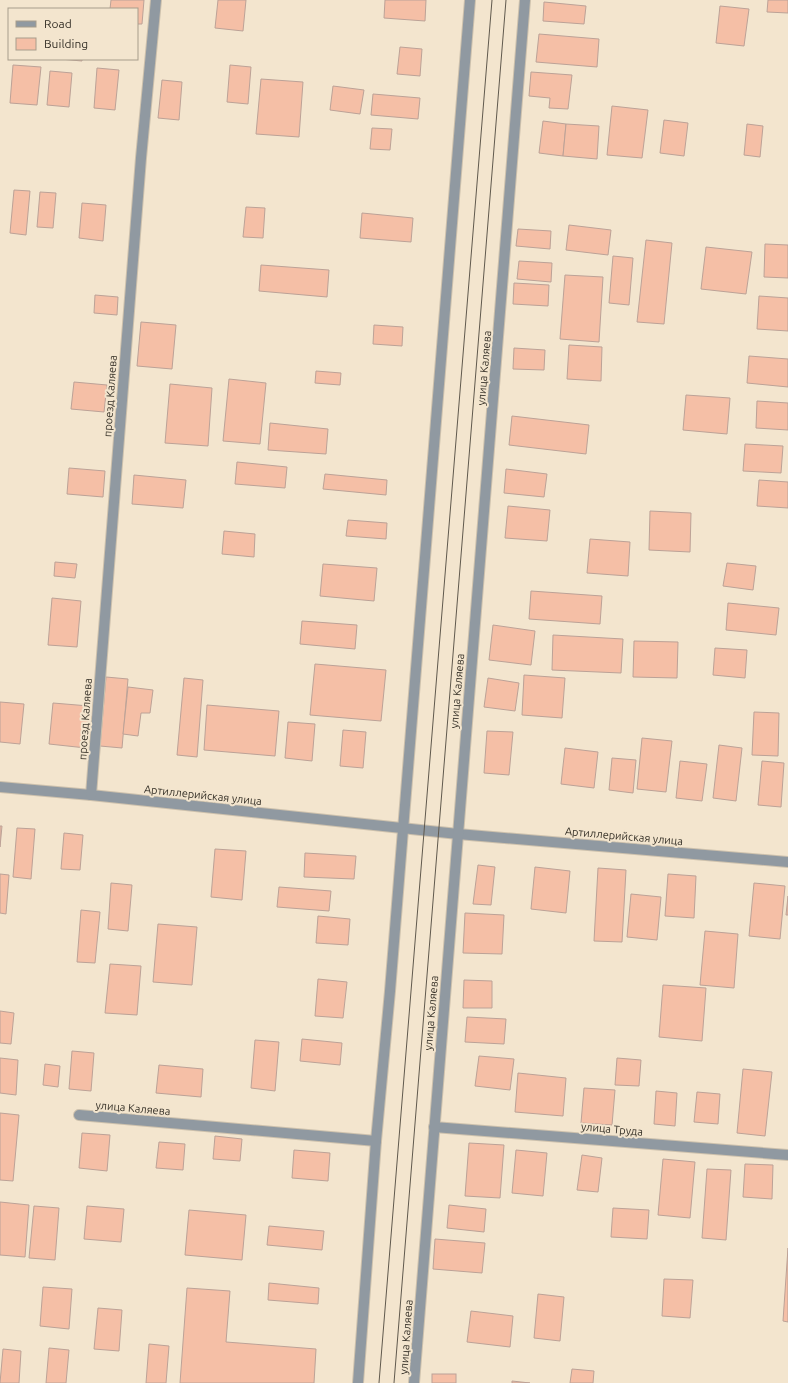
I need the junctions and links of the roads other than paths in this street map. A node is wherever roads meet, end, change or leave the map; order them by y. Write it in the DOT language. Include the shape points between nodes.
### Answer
graph roads {
  1 [pos="156,0"];
  2 [pos="470,0"];
  3 [pos="524,0"];
  4 [pos="0,787"];
  5 [pos="91,794"];
  6 [pos="403,828"];
  7 [pos="458,834"];
  8 [pos="788,862"];
  9 [pos="79,1115"];
  10 [pos="434,1127"];
  11 [pos="376,1141"];
  12 [pos="788,1155"];
  13 [pos="358,1383"];
  14 [pos="414,1383"];
  1 -- 5 [label="street, проезд Каляева" via="141,158"];
  2 -- 6 [label="street"];
  3 -- 7 [label="street, улица Каляева"];
  4 -- 5 [label="street, Артиллерийская улица"];
  5 -- 6 [label="street, Артиллерийская улица"];
  6 -- 7 [label="street, Артиллерийская улица"];
  6 -- 11 [label="street"];
  7 -- 8 [label="street, Артиллерийская улица"];
  7 -- 10 [label="street, улица Каляева"];
  9 -- 11 [label="street, улица Каляева"];
  10 -- 12 [label="street, улица Труда"];
  10 -- 14 [label="street, улица Каляева"];
  11 -- 13 [label="street"];
}
